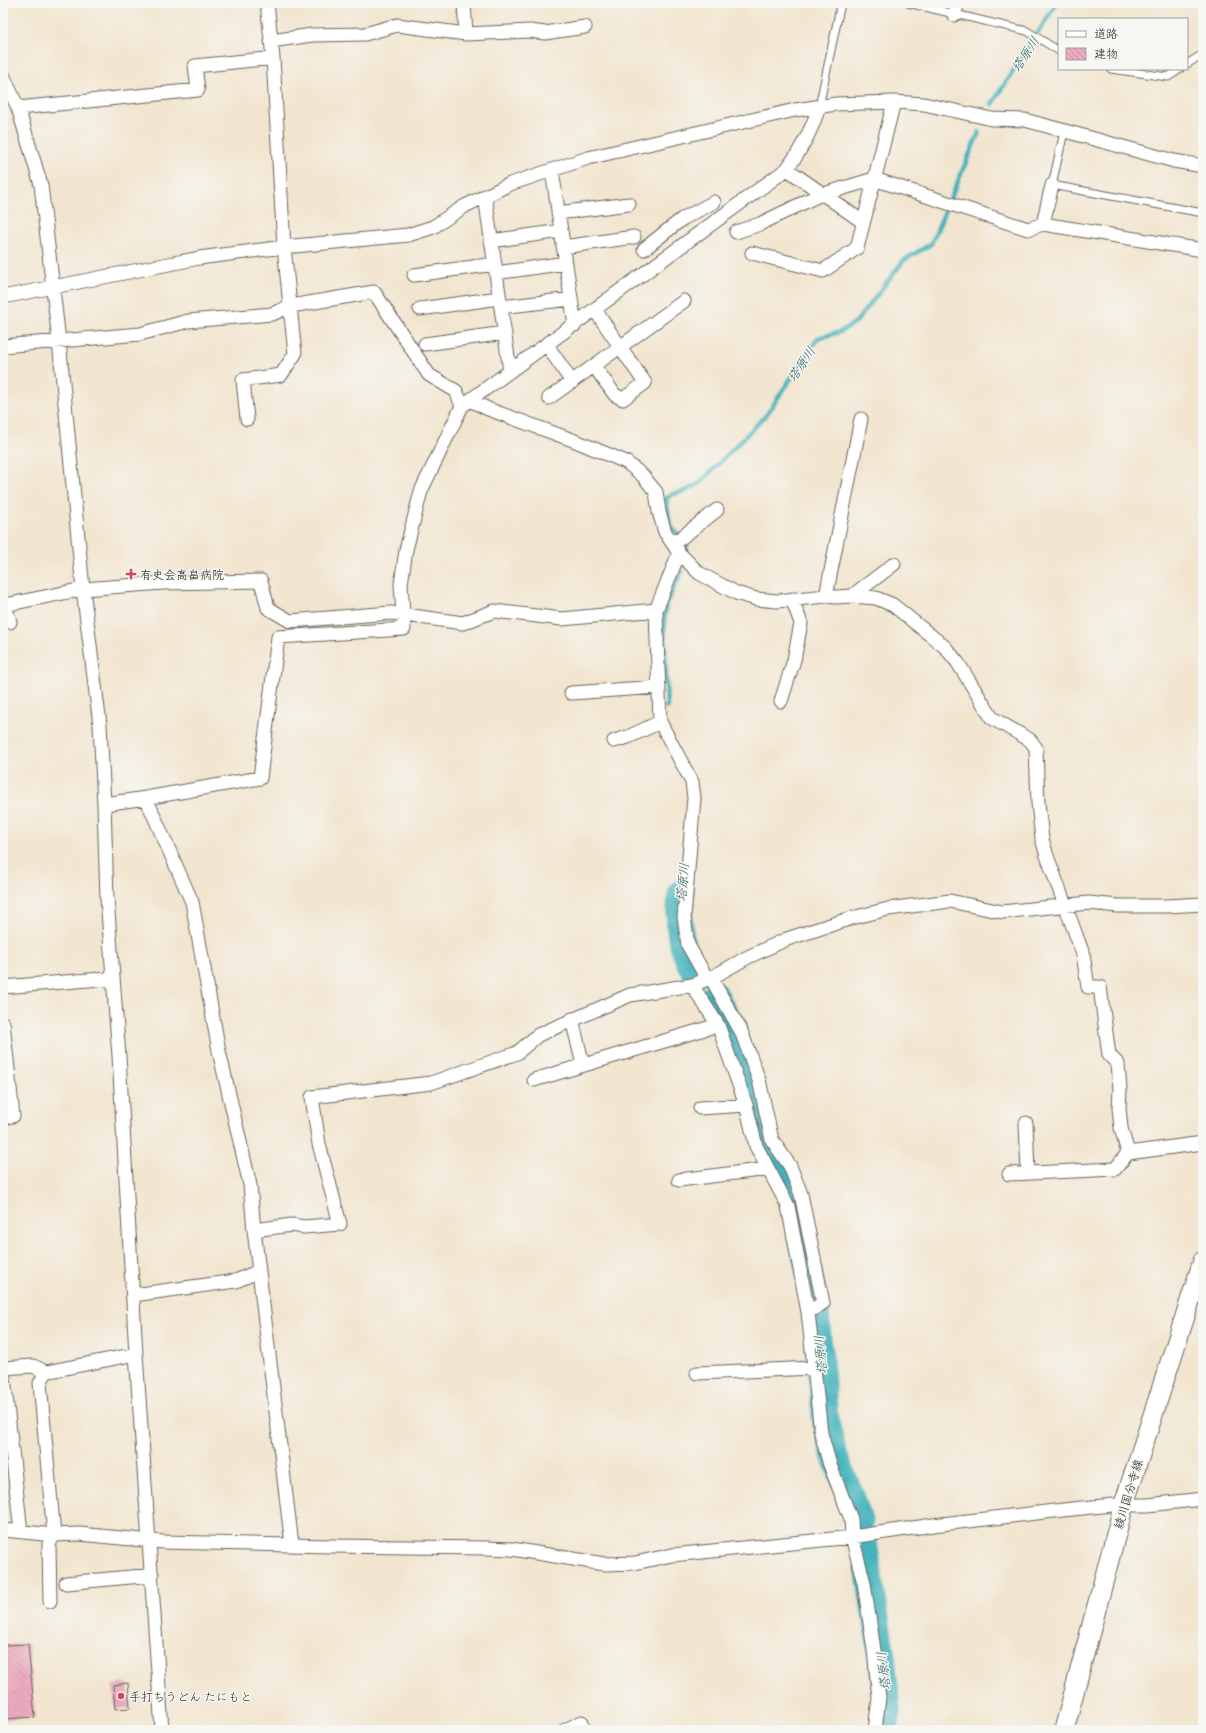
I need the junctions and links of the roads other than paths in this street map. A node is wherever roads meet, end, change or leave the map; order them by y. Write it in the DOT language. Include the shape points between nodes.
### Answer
graph roads {
  1 [pos="268,3"];
  2 [pos="464,3"];
  3 [pos="841,3"];
  4 [pos="908,3"];
  5 [pos="956,9"];
  6 [pos="584,27"];
  7 [pos="466,34"];
  8 [pos="271,41"];
  9 [pos="1058,50"];
  10 [pos="1203,54"];
  11 [pos="273,58"];
  12 [pos="1188,63"];
  13 [pos="1118,70"];
  14 [pos="1178,70"];
  15 [pos="3,75"];
  16 [pos="894,102"];
  17 [pos="819,107"];
  18 [pos="18,108"];
  19 [pos="1064,132"];
  20 [pos="1203,166"];
  21 [pos="788,169"];
  22 [pos="552,170"];
  23 [pos="874,178"];
  24 [pos="1052,185"];
  25 [pos="823,194"];
  26 [pos="485,196"];
  27 [pos="714,202"];
  28 [pos="629,204"];
  29 [pos="558,213"];
  30 [pos="1203,213"];
  31 [pos="863,222"];
  32 [pos="1043,224"];
  33 [pos="561,231"];
  34 [pos="736,232"];
  35 [pos="634,237"];
  36 [pos="491,241"];
  37 [pos="284,247"];
  38 [pos="563,247"];
  39 [pos="644,249"];
  40 [pos="1203,250"];
  41 [pos="752,252"];
  42 [pos="566,264"];
  43 [pos="495,268"];
  44 [pos="414,275"];
  45 [pos="52,287"];
  46 [pos="3,297"];
  47 [pos="571,299"];
  48 [pos="684,301"];
  49 [pos="500,302"];
  50 [pos="291,306"];
  51 [pos="420,309"];
  52 [pos="596,310"];
  53 [pos="575,325"];
  54 [pos="505,333"];
  55 [pos="59,341"];
  56 [pos="425,344"];
  57 [pos="546,345"];
  58 [pos="3,346"];
  59 [pos="621,347"];
  60 [pos="594,366"];
  61 [pos="510,371"];
  62 [pos="572,382"];
  63 [pos="549,398"];
  64 [pos="466,403"];
  65 [pos="247,419"];
  66 [pos="861,419"];
  67 [pos="717,510"];
  68 [pos="675,547"];
  69 [pos="894,564"];
  70 [pos="83,589"];
  71 [pos="826,596"];
  72 [pos="852,596"];
  73 [pos="792,599"];
  74 [pos="656,610"];
  75 [pos="404,615"];
  76 [pos="10,622"];
  77 [pos="659,687"];
  78 [pos="572,693"];
  79 [pos="782,701"];
  80 [pos="660,722"];
  81 [pos="614,741"];
  82 [pos="146,798"];
  83 [pos="104,804"];
  84 [pos="1203,904"];
  85 [pos="1065,905"];
  86 [pos="114,978"];
  87 [pos="711,978"];
  88 [pos="692,985"];
  89 [pos="3,987"];
  90 [pos="572,1019"];
  91 [pos="3,1023"];
  92 [pos="718,1025"];
  93 [pos="583,1065"];
  94 [pos="534,1080"];
  95 [pos="746,1106"];
  96 [pos="700,1108"];
  97 [pos="3,1118"];
  98 [pos="1026,1123"];
  99 [pos="1203,1143"];
  100 [pos="1128,1153"];
  101 [pos="790,1166"];
  102 [pos="768,1169"];
  103 [pos="1028,1173"];
  104 [pos="1009,1174"];
  105 [pos="679,1180"];
  106 [pos="776,1181"];
  107 [pos="254,1230"];
  108 [pos="1203,1261"];
  109 [pos="259,1271"];
  110 [pos="133,1295"];
  111 [pos="808,1312"];
  112 [pos="136,1354"];
  113 [pos="814,1368"];
  114 [pos="3,1369"];
  115 [pos="46,1372"];
  116 [pos="697,1373"];
  117 [pos="1203,1499"];
  118 [pos="1124,1504"];
  119 [pos="3,1530"];
  120 [pos="21,1532"];
  121 [pos="54,1535"];
  122 [pos="852,1538"];
  123 [pos="150,1540"];
  124 [pos="292,1545"];
  125 [pos="152,1575"];
  126 [pos="66,1583"];
  127 [pos="50,1601"];
  128 [pos="162,1730"];
  129 [pos="565,1730"];
  130 [pos="583,1730"];
  131 [pos="875,1730"];
  132 [pos="1064,1730"];
  1 -- 8 [label="street"];
  2 -- 7 [label="street"];
  3 -- 17 [label="lane"];
  4 -- 5 [label="lane"];
  5 -- 9 [label="lane" via="1027,31"];
  6 -- 7 [label="street" via="545,33 530,31"];
  7 -- 8 [label="street" via="397,25 365,34 312,35"];
  8 -- 11 [label="street"];
  10 -- 12 [label="lane"];
  11 -- 18 [label="street" via="196,66 198,90"];
  11 -- 37 [label="street"];
  13 -- 14 [label="lane" via="1168,77"];
  15 -- 18 [label="street"];
  16 -- 17 [label="street"];
  16 -- 19 [label="street" via="924,104 992,119 1025,120"];
  16 -- 23 [label="street"];
  17 -- 21 [label="street" via="803,147"];
  17 -- 22 [label="street" via="795,110 619,150"];
  18 -- 45 [label="street" via="41,185"];
  19 -- 20 [label="street" via="1174,161"];
  19 -- 24 [label="lane"];
  21 -- 25 [label="street"];
  21 -- 52 [label="street"];
  22 -- 26 [label="street" via="510,184"];
  22 -- 29 [label="street"];
  23 -- 25 [label="street"];
  23 -- 31 [label="street"];
  23 -- 32 [label="street" via="1028,229"];
  24 -- 30 [label="lane"];
  24 -- 32 [label="street"];
  25 -- 31 [label="street"];
  25 -- 34 [label="street" via="760,224"];
  26 -- 36 [label="street"];
  26 -- 37 [label="street" via="464,206 433,227 408,235"];
  27 -- 39 [label="street" via="682,219"];
  28 -- 29 [label="street"];
  29 -- 33 [label="street"];
  31 -- 41 [label="street" via="857,248 823,271"];
  32 -- 40 [label="street"];
  33 -- 36 [label="street"];
  33 -- 38 [label="street"];
  35 -- 38 [label="street"];
  36 -- 43 [label="street"];
  37 -- 45 [label="street" via="199,258"];
  37 -- 50 [label="street"];
  38 -- 42 [label="street"];
  42 -- 43 [label="street"];
  42 -- 47 [label="street"];
  43 -- 44 [label="street"];
  43 -- 49 [label="street"];
  45 -- 46 [label="street"];
  45 -- 55 [label="street"];
  47 -- 49 [label="street"];
  47 -- 53 [label="street"];
  48 -- 59 [label="street"];
  49 -- 51 [label="street"];
  49 -- 54 [label="street"];
  50 -- 55 [label="street" via="272,314 188,321 140,334"];
  50 -- 64 [label="street" via="374,292 429,375 456,391"];
  50 -- 65 [label="street" via="295,354 281,375 243,380"];
  52 -- 53 [label="street"];
  52 -- 59 [label="street"];
  53 -- 57 [label="street"];
  54 -- 56 [label="street"];
  54 -- 61 [label="street"];
  55 -- 58 [label="street"];
  55 -- 70 [label="street"];
  57 -- 61 [label="street"];
  57 -- 62 [label="street"];
  59 -- 60 [label="street"];
  59 -- 60 [label="street" via="645,383 623,399 615,396"];
  60 -- 62 [label="street"];
  61 -- 64 [label="street"];
  62 -- 63 [label="street"];
  64 -- 68 [label="street" via="578,442 626,462 643,476 656,492 664,532"];
  64 -- 75 [label="street" via="421,492 406,550 402,584"];
  66 -- 71 [label="street"];
  67 -- 68 [label="street" via="686,534"];
  68 -- 73 [label="street" via="699,573 736,593 756,599"];
  68 -- 74 [label="street"];
  69 -- 72 [label="street"];
  70 -- 75 [label="street" via="163,583 261,581 268,608 290,621 391,613"];
  70 -- 76 [label="street" via="5,605"];
  70 -- 83 [label="street" via="100,725"];
  71 -- 72 [label="street"];
  71 -- 73 [label="street"];
  72 -- 85 [label="street" via="876,598 893,604 945,647 958,663 992,718 1030,740 1036,748 1042,839"];
  73 -- 79 [label="street" via="801,623"];
  74 -- 75 [label="street" via="562,619 494,611 463,622"];
  74 -- 77 [label="street"];
  75 -- 82 [label="street" via="404,629 278,637 260,778"];
  77 -- 78 [label="street"];
  77 -- 80 [label="street"];
  80 -- 81 [label="street"];
  80 -- 87 [label="street" via="692,782 694,798 684,917 688,945 706,977"];
  82 -- 83 [label="street"];
  82 -- 107 [label="street" via="192,902 219,1051 250,1185"];
  83 -- 86 [label="street" via="107,898"];
  84 -- 85 [label="street"];
  85 -- 87 [label="street" via="1002,912 950,901 888,909 788,939 746,958"];
  85 -- 100 [label="street" via="1083,954 1088,987 1100,987 1109,1055 1118,1064 1121,1128"];
  86 -- 89 [label="street"];
  86 -- 110 [label="street"];
  87 -- 88 [label="street"];
  87 -- 101 [label="street" via="740,1031 758,1080 772,1140"];
  88 -- 90 [label="street" via="630,995"];
  88 -- 92 [label="street"];
  90 -- 93 [label="street"];
  90 -- 107 [label="street" via="538,1034 517,1053 432,1084 312,1096 319,1144 340,1224 304,1227 292,1224"];
  91 -- 97 [label="street" via="13,1116"];
  92 -- 93 [label="street"];
  92 -- 95 [label="street"];
  93 -- 94 [label="street"];
  95 -- 96 [label="street"];
  95 -- 102 [label="street" via="756,1146"];
  98 -- 103 [label="street"];
  99 -- 100 [label="street"];
  100 -- 103 [label="street" via="1115,1169"];
  101 -- 106 [label="street"];
  101 -- 111 [label="street" via="801,1194 823,1303"];
  102 -- 105 [label="street"];
  102 -- 106 [label="street"];
  103 -- 104 [label="street"];
  106 -- 111 [label="street" via="788,1206"];
  107 -- 109 [label="street"];
  108 -- 118 [label="main road, 綾川国分寺線"];
  109 -- 110 [label="street" via="236,1281"];
  109 -- 124 [label="street"];
  110 -- 112 [label="street"];
  111 -- 113 [label="street"];
  112 -- 115 [label="street"];
  112 -- 123 [label="street"];
  113 -- 116 [label="street"];
  113 -- 122 [label="street" via="821,1434 830,1466 851,1519"];
  114 -- 115 [label="street" via="33,1366"];
  114 -- 120 [label="street"];
  115 -- 121 [label="street" via="40,1383"];
  117 -- 118 [label="street" via="1148,1505"];
  118 -- 122 [label="street" via="933,1525"];
  118 -- 132 [label="main road, 綾川国分寺線"];
  119 -- 120 [label="street"];
  120 -- 121 [label="street"];
  121 -- 123 [label="street" via="79,1534"];
  121 -- 127 [label="street" via="49,1544"];
  122 -- 124 [label="street" via="672,1555 635,1563 604,1564 512,1549"];
  122 -- 131 [label="street" via="864,1584 874,1650 879,1698"];
  123 -- 124 [label="street"];
  123 -- 125 [label="street"];
  125 -- 126 [label="street"];
  125 -- 128 [label="street"];
  129 -- 130 [label="street" via="582,1722"];
}
